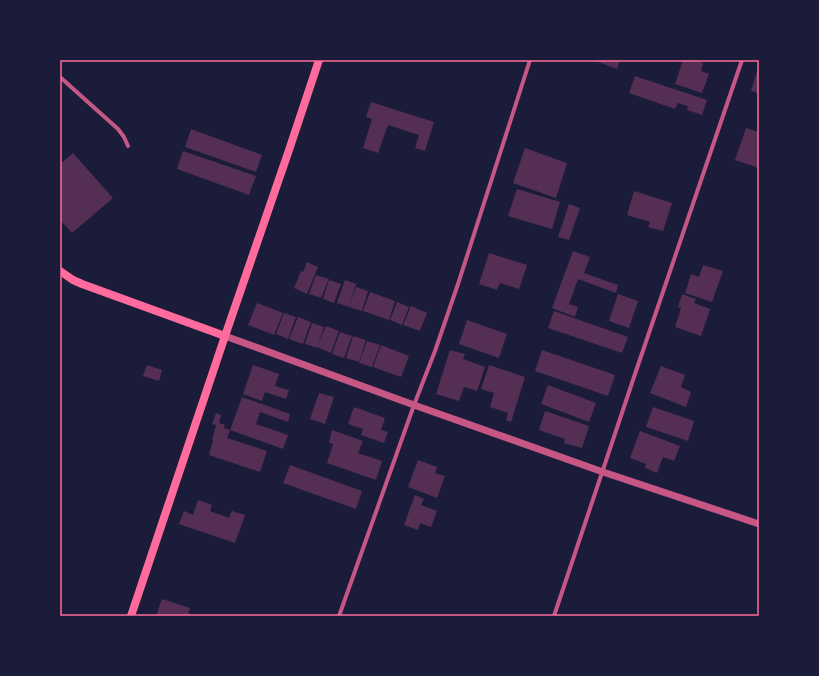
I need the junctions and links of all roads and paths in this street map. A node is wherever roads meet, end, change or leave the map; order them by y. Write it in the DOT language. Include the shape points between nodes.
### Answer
graph roads {
  1 [pos="319,60"];
  2 [pos="530,60"];
  3 [pos="742,60"];
  4 [pos="60,77"];
  5 [pos="128,146"];
  6 [pos="60,271"];
  7 [pos="225,336"];
  8 [pos="414,405"];
  9 [pos="603,472"];
  10 [pos="759,524"];
  11 [pos="131,616"];
  12 [pos="339,616"];
  13 [pos="554,616"];
  1 -- 7 [label="main road"];
  2 -- 8 [label="street" via="458,284"];
  3 -- 9 [label="street"];
  4 -- 5 [label="street" via="118,130"];
  6 -- 7 [label="main road" via="82,284"];
  7 -- 8 [label="street"];
  7 -- 11 [label="main road"];
  8 -- 9 [label="street"];
  8 -- 12 [label="street"];
  9 -- 10 [label="street"];
  9 -- 13 [label="street"];
}
